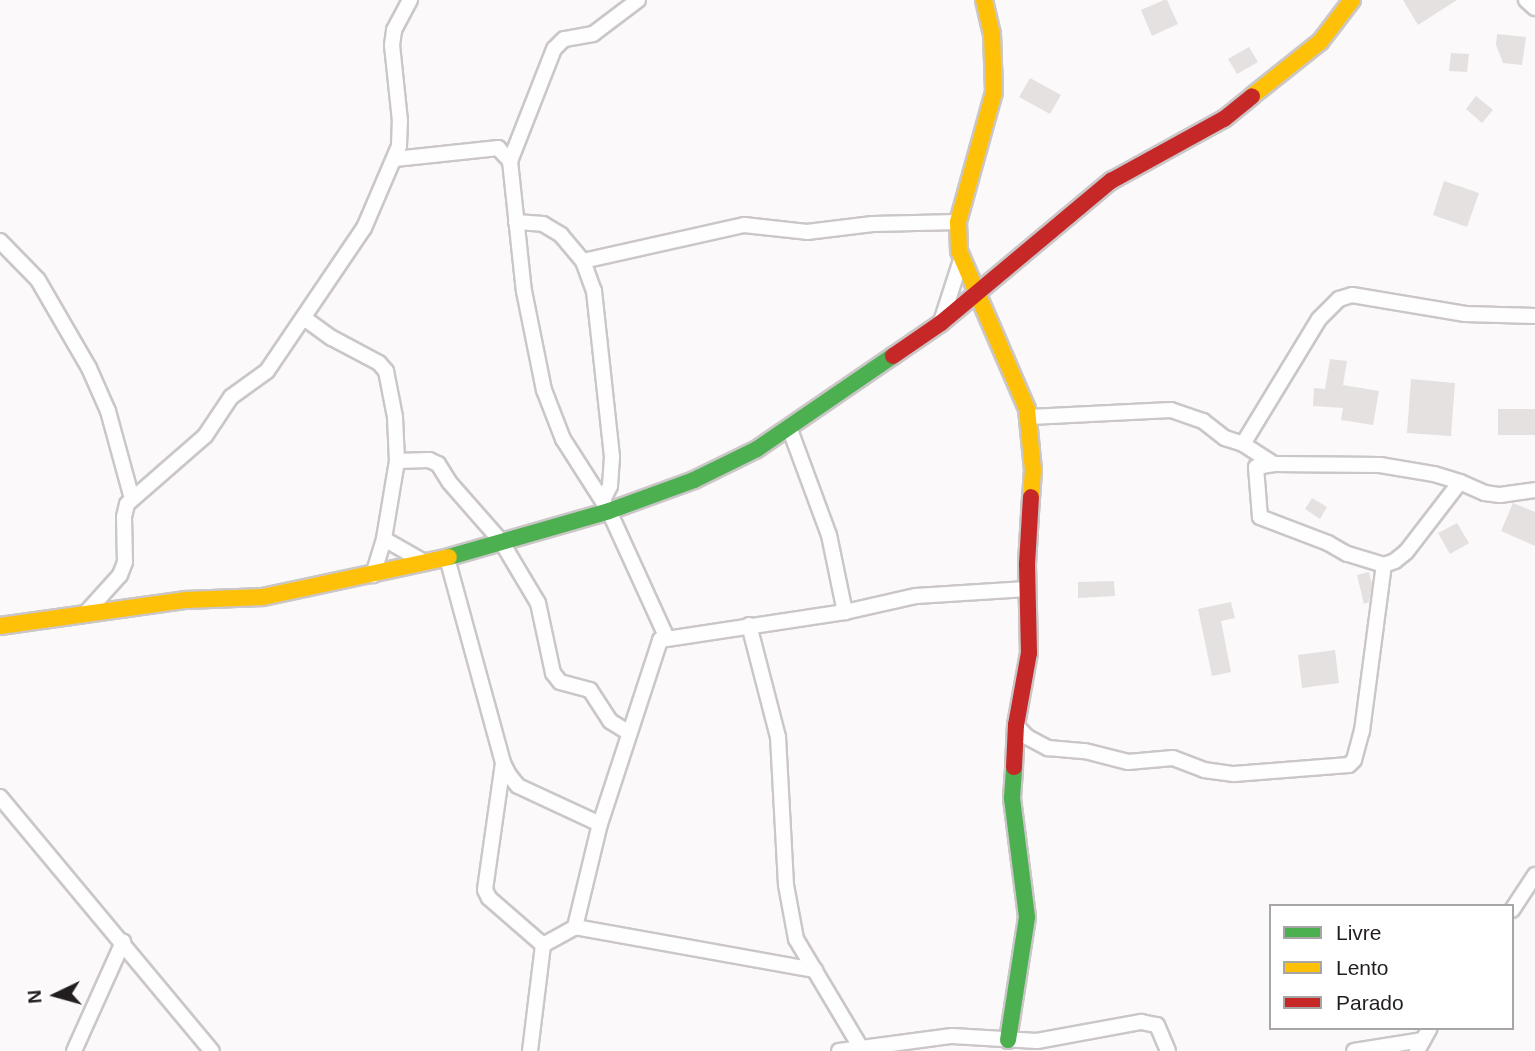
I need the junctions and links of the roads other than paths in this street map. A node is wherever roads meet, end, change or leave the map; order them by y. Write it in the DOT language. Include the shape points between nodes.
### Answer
graph roads {
  1 [pos="410,0"];
  2 [pos="638,0"];
  3 [pos="984,0"];
  4 [pos="1352,0"];
  5 [pos="1525,0"];
  6 [pos="1535,8"];
  7 [pos="394,159"];
  8 [pos="509,161"];
  9 [pos="516,222"];
  10 [pos="958,222"];
  11 [pos="0,241"];
  12 [pos="961,260"];
  13 [pos="583,261"];
  14 [pos="977,295"];
  15 [pos="1535,316"];
  16 [pos="304,318"];
  17 [pos="941,323"];
  18 [pos="1030,417"];
  19 [pos="789,427"];
  20 [pos="1242,444"];
  21 [pos="397,461"];
  22 [pos="1274,464"];
  23 [pos="1460,481"];
  24 [pos="1535,491"];
  25 [pos="132,499"];
  26 [pos="606,506"];
  27 [pos="384,539"];
  28 [pos="502,541"];
  29 [pos="447,558"];
  30 [pos="426,563"];
  31 [pos="1384,565"];
  32 [pos="373,575"];
  33 [pos="1027,589"];
  34 [pos="845,612"];
  35 [pos="83,616"];
  36 [pos="749,625"];
  37 [pos="0,626"];
  38 [pos="666,636"];
  39 [pos="1016,725"];
  40 [pos="629,733"];
  41 [pos="503,763"];
  42 [pos="0,797"];
  43 [pos="600,824"];
  44 [pos="1535,875"];
  45 [pos="1514,907"];
  46 [pos="575,927"];
  47 [pos="123,942"];
  48 [pos="542,945"];
  49 [pos="815,970"];
  50 [pos="1008,1040"];
  51 [pos="1424,1040"];
  52 [pos="862,1048"];
  53 [pos="74,1051"];
  54 [pos="212,1051"];
  55 [pos="530,1051"];
  56 [pos="839,1051"];
  57 [pos="1168,1051"];
  58 [pos="1354,1051"];
  1 -- 7 [label="street" via="394,30 392,45 401,139"];
  2 -- 8 [label="street" via="593,34 564,39 554,49"];
  3 -- 10 [label="street" via="992,34 994,92"];
  4 -- 14 [label="street" via="1332,30 1284,74 1202,134 1111,181"];
  5 -- 6 [label="street"];
  7 -- 8 [label="street" via="498,148"];
  7 -- 16 [label="street" via="364,228"];
  8 -- 9 [label="street"];
  9 -- 13 [label="street" via="551,227"];
  9 -- 26 [label="street" via="544,390 563,439"];
  10 -- 12 [label="street"];
  10 -- 13 [label="street" via="873,224 807,232 744,225"];
  11 -- 25 [label="street" via="38,280 89,368 108,411"];
  12 -- 14 [label="street"];
  12 -- 17 [label="street"];
  13 -- 26 [label="street" via="597,307 612,457"];
  14 -- 17 [label="street"];
  14 -- 18 [label="street"];
  15 -- 20 [label="street" via="1465,314 1352,295 1339,299 1319,319"];
  16 -- 21 [label="street" via="383,367 395,417"];
  16 -- 25 [label="street" via="267,371 231,397 205,436"];
  17 -- 19 [label="street"];
  18 -- 20 [label="street" via="1171,410 1188,414"];
  18 -- 33 [label="street" via="1033,470"];
  19 -- 26 [label="street" via="744,456 682,484"];
  19 -- 34 [label="street" via="829,535"];
  20 -- 22 [label="street"];
  21 -- 27 [label="street"];
  21 -- 28 [label="street" via="438,464"];
  22 -- 23 [label="street" via="1380,465"];
  22 -- 31 [label="street" via="1256,467 1260,517"];
  23 -- 24 [label="street" via="1493,494"];
  23 -- 31 [label="street" via="1406,552"];
  25 -- 35 [label="street" via="125,510 125,562 120,575"];
  26 -- 28 [label="street"];
  26 -- 38 [label="street"];
  27 -- 30 [label="street"];
  27 -- 32 [label="street"];
  28 -- 29 [label="street"];
  28 -- 40 [label="street" via="538,603 553,673 560,682 590,690 610,721"];
  29 -- 30 [label="street"];
  29 -- 41 [label="street"];
  30 -- 32 [label="street"];
  31 -- 39 [label="street" via="1362,730 1349,765 1234,774 1204,770 1173,758 1128,762 1048,748"];
  32 -- 35 [label="street" via="263,597 186,600"];
  33 -- 34 [label="street" via="916,596"];
  33 -- 39 [label="street" via="1029,653"];
  34 -- 36 [label="street"];
  35 -- 37 [label="street"];
  36 -- 38 [label="street"];
  36 -- 49 [label="street" via="778,737 791,915 802,953"];
  38 -- 40 [label="street" via="656,646"];
  39 -- 50 [label="street" via="1013,825 1027,917"];
  40 -- 43 [label="street"];
  41 -- 43 [label="street" via="519,786"];
  41 -- 48 [label="street" via="485,890"];
  42 -- 47 [label="street"];
  43 -- 46 [label="street"];
  44 -- 45 [label="street"];
  46 -- 48 [label="street"];
  46 -- 49 [label="street"];
  47 -- 53 [label="street"];
  47 -- 54 [label="street"];
  48 -- 55 [label="street"];
  49 -- 52 [label="street"];
  50 -- 52 [label="street" via="952,1036"];
  50 -- 57 [label="street" via="1068,1037 1151,1022 1157,1025"];
  51 -- 58 [label="street"];
  52 -- 56 [label="street"];
}
